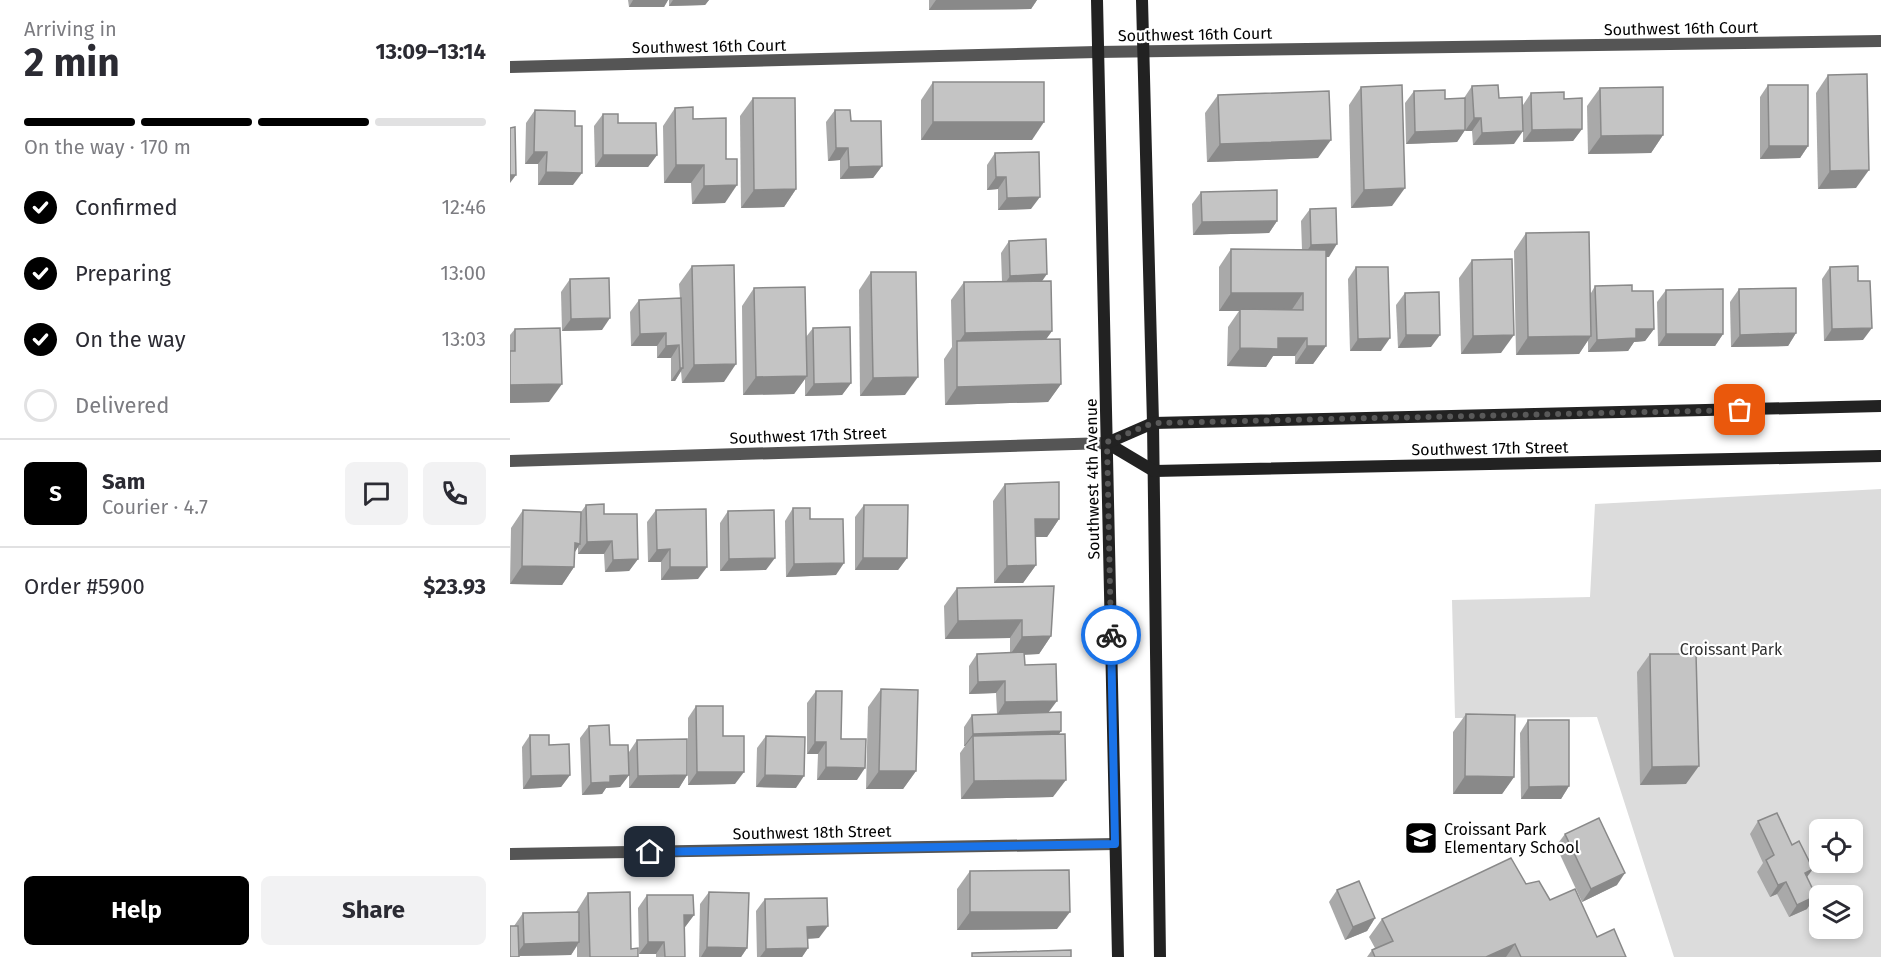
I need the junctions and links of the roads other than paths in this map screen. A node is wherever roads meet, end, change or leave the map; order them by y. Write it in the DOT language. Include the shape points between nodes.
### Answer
graph roads {
  1 [pos="1096,0"];
  2 [pos="1142,0"];
  3 [pos="1881,41"];
  4 [pos="1097,52"];
  5 [pos="1143,52"];
  6 [pos="510,67"];
  7 [pos="1881,406"];
  8 [pos="1153,423"];
  9 [pos="1107,442"];
  10 [pos="1881,456"];
  11 [pos="510,461"];
  12 [pos="1154,471"];
  13 [pos="1115,844"];
  14 [pos="510,854"];
  15 [pos="1118,957"];
  16 [pos="1161,957"];
  1 -- 4 [label="main road, Southwest 4th Avenue"];
  2 -- 5 [label="main road"];
  3 -- 5 [label="street, Southwest 16th Court"];
  4 -- 5 [label="street, Southwest 16th Court"];
  4 -- 6 [label="street, Southwest 16th Court"];
  4 -- 9 [label="main road, Southwest 4th Avenue"];
  5 -- 8 [label="main road"];
  7 -- 8 [label="main road, Southwest 17th Street"];
  8 -- 9 [label="main road, Southwest 17th Street"];
  8 -- 12 [label="main road"];
  9 -- 11 [label="street, Southwest 17th Street"];
  9 -- 12 [label="main road"];
  9 -- 13 [label="main road, Southwest 4th Avenue"];
  10 -- 12 [label="main road, Southwest 17th Street"];
  12 -- 16 [label="main road"];
  13 -- 14 [label="street, Southwest 18th Street"];
  13 -- 15 [label="main road, Southwest 4th Avenue"];
}
